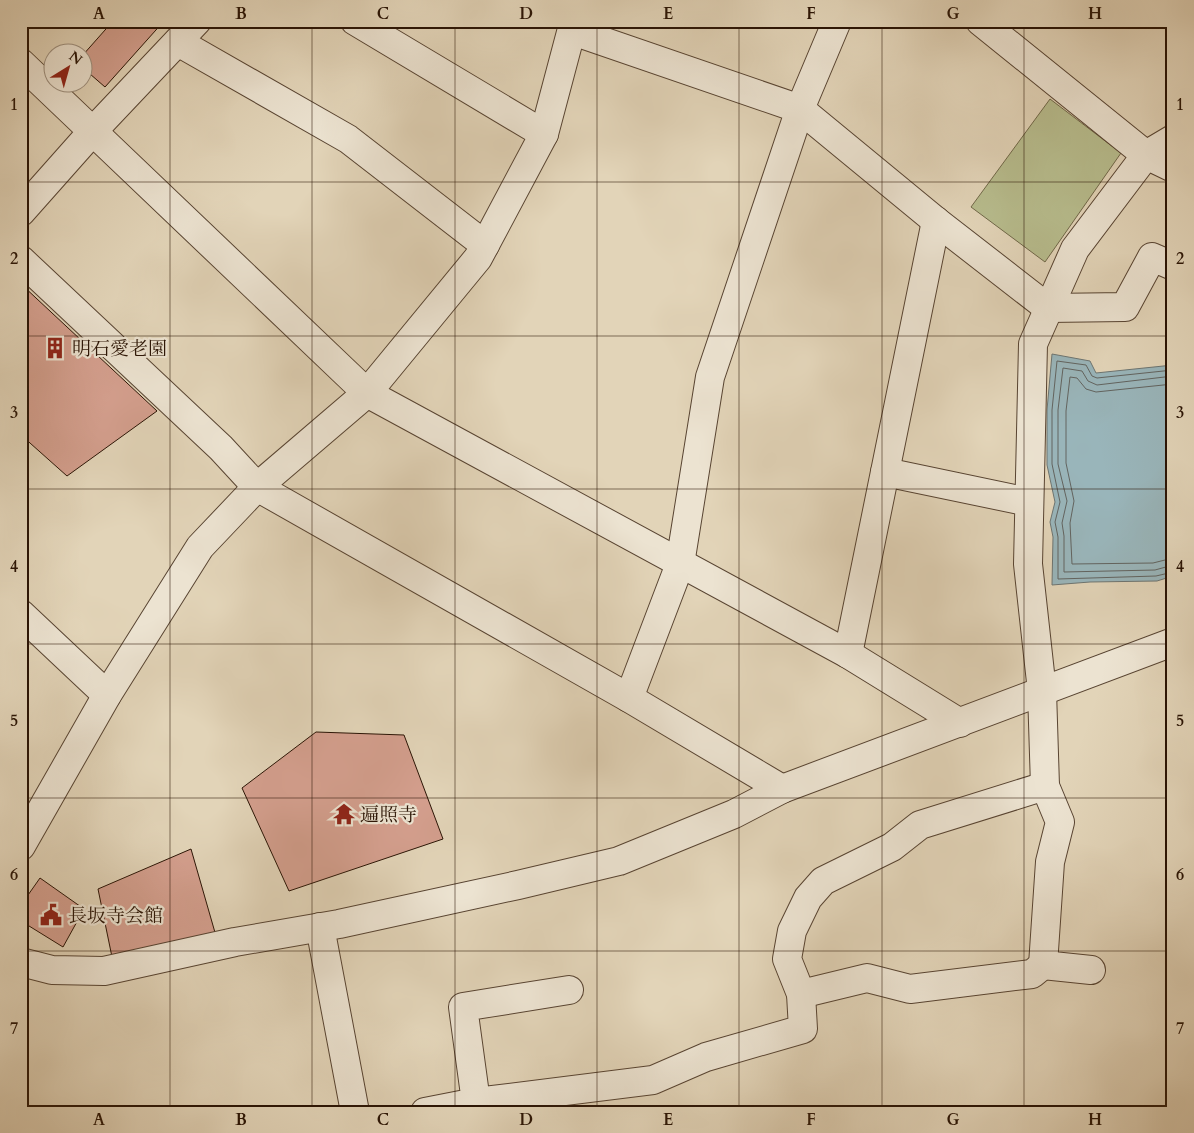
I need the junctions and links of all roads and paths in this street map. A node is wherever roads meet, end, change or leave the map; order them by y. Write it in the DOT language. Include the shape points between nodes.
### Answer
graph roads {
  1 [pos="197,21"];
  2 [pos="355,21"];
  3 [pos="837,21"];
  4 [pos="980,21"];
  5 [pos="574,26"];
  6 [pos="178,42"];
  7 [pos="21,64"];
  8 [pos="800,109"];
  9 [pos="92,132"];
  10 [pos="544,134"];
  11 [pos="1173,139"];
  12 [pos="1146,155"];
  13 [pos="1173,168"];
  14 [pos="21,212"];
  15 [pos="936,221"];
  16 [pos="485,245"];
  17 [pos="21,260"];
  18 [pos="1173,266"];
  19 [pos="1048,308"];
  20 [pos="367,392"];
  21 [pos="885,472"];
  22 [pos="257,487"];
  23 [pos="1029,502"];
  24 [pos="680,564"];
  25 [pos="21,614"];
  26 [pos="1173,642"];
  27 [pos="848,654"];
  28 [pos="1042,691"];
  29 [pos="108,696"];
  30 [pos="628,698"];
  31 [pos="960,723"];
  32 [pos="1045,786"];
  33 [pos="782,789"];
  34 [pos="23,840"];
  35 [pos="320,927"];
  36 [pos="21,962"];
  37 [pos="1043,965"];
  38 [pos="1091,970"];
  39 [pos="568,990"];
  40 [pos="801,994"];
  41 [pos="476,1102"];
  42 [pos="355,1112"];
  43 [pos="425,1112"];
  1 -- 6 [label="street"];
  2 -- 10 [label="street"];
  3 -- 8 [label="street"];
  4 -- 12 [label="street"];
  5 -- 8 [label="street"];
  5 -- 10 [label="street"];
  6 -- 9 [label="street"];
  6 -- 16 [label="street" via="348,139"];
  7 -- 9 [label="street"];
  8 -- 15 [label="street"];
  8 -- 24 [label="street" via="710,377"];
  9 -- 14 [label="street"];
  9 -- 20 [label="street"];
  10 -- 16 [label="street"];
  11 -- 12 [label="street"];
  12 -- 13 [label="street"];
  12 -- 19 [label="street" via="1075,249"];
  15 -- 19 [label="street"];
  15 -- 21 [label="street"];
  16 -- 20 [label="street" via="478,258"];
  17 -- 22 [label="street" via="221,448"];
  18 -- 19 [label="street" via="1152,257 1125,307"];
  19 -- 23 [label="street" via="1033,344"];
  20 -- 22 [label="street"];
  20 -- 24 [label="street"];
  21 -- 23 [label="street"];
  21 -- 27 [label="street"];
  22 -- 29 [label="street" via="200,547"];
  22 -- 30 [label="street"];
  23 -- 28 [label="street" via="1028,564"];
  24 -- 27 [label="street"];
  24 -- 30 [label="street"];
  25 -- 29 [label="street"];
  26 -- 28 [label="street"];
  27 -- 31 [label="street"];
  28 -- 31 [label="street"];
  28 -- 32 [label="street"];
  29 -- 34 [label="street"];
  30 -- 33 [label="street"];
  31 -- 33 [label="street"];
  32 -- 37 [label="street" via="1060,822 1050,862"];
  32 -- 40 [label="street" via="920,825 892,847 822,881 808,898 792,932 788,959"];
  33 -- 35 [label="street" via="734,814 619,861"];
  35 -- 36 [label="street" via="104,971 52,970"];
  35 -- 42 [label="street"];
  37 -- 38 [label="street"];
  37 -- 40 [label="street" via="1032,974 910,989 867,978"];
  39 -- 41 [label="street" via="463,1007"];
  40 -- 41 [label="street" via="803,1029 706,1057 653,1080"];
  41 -- 43 [label="street"];
}
